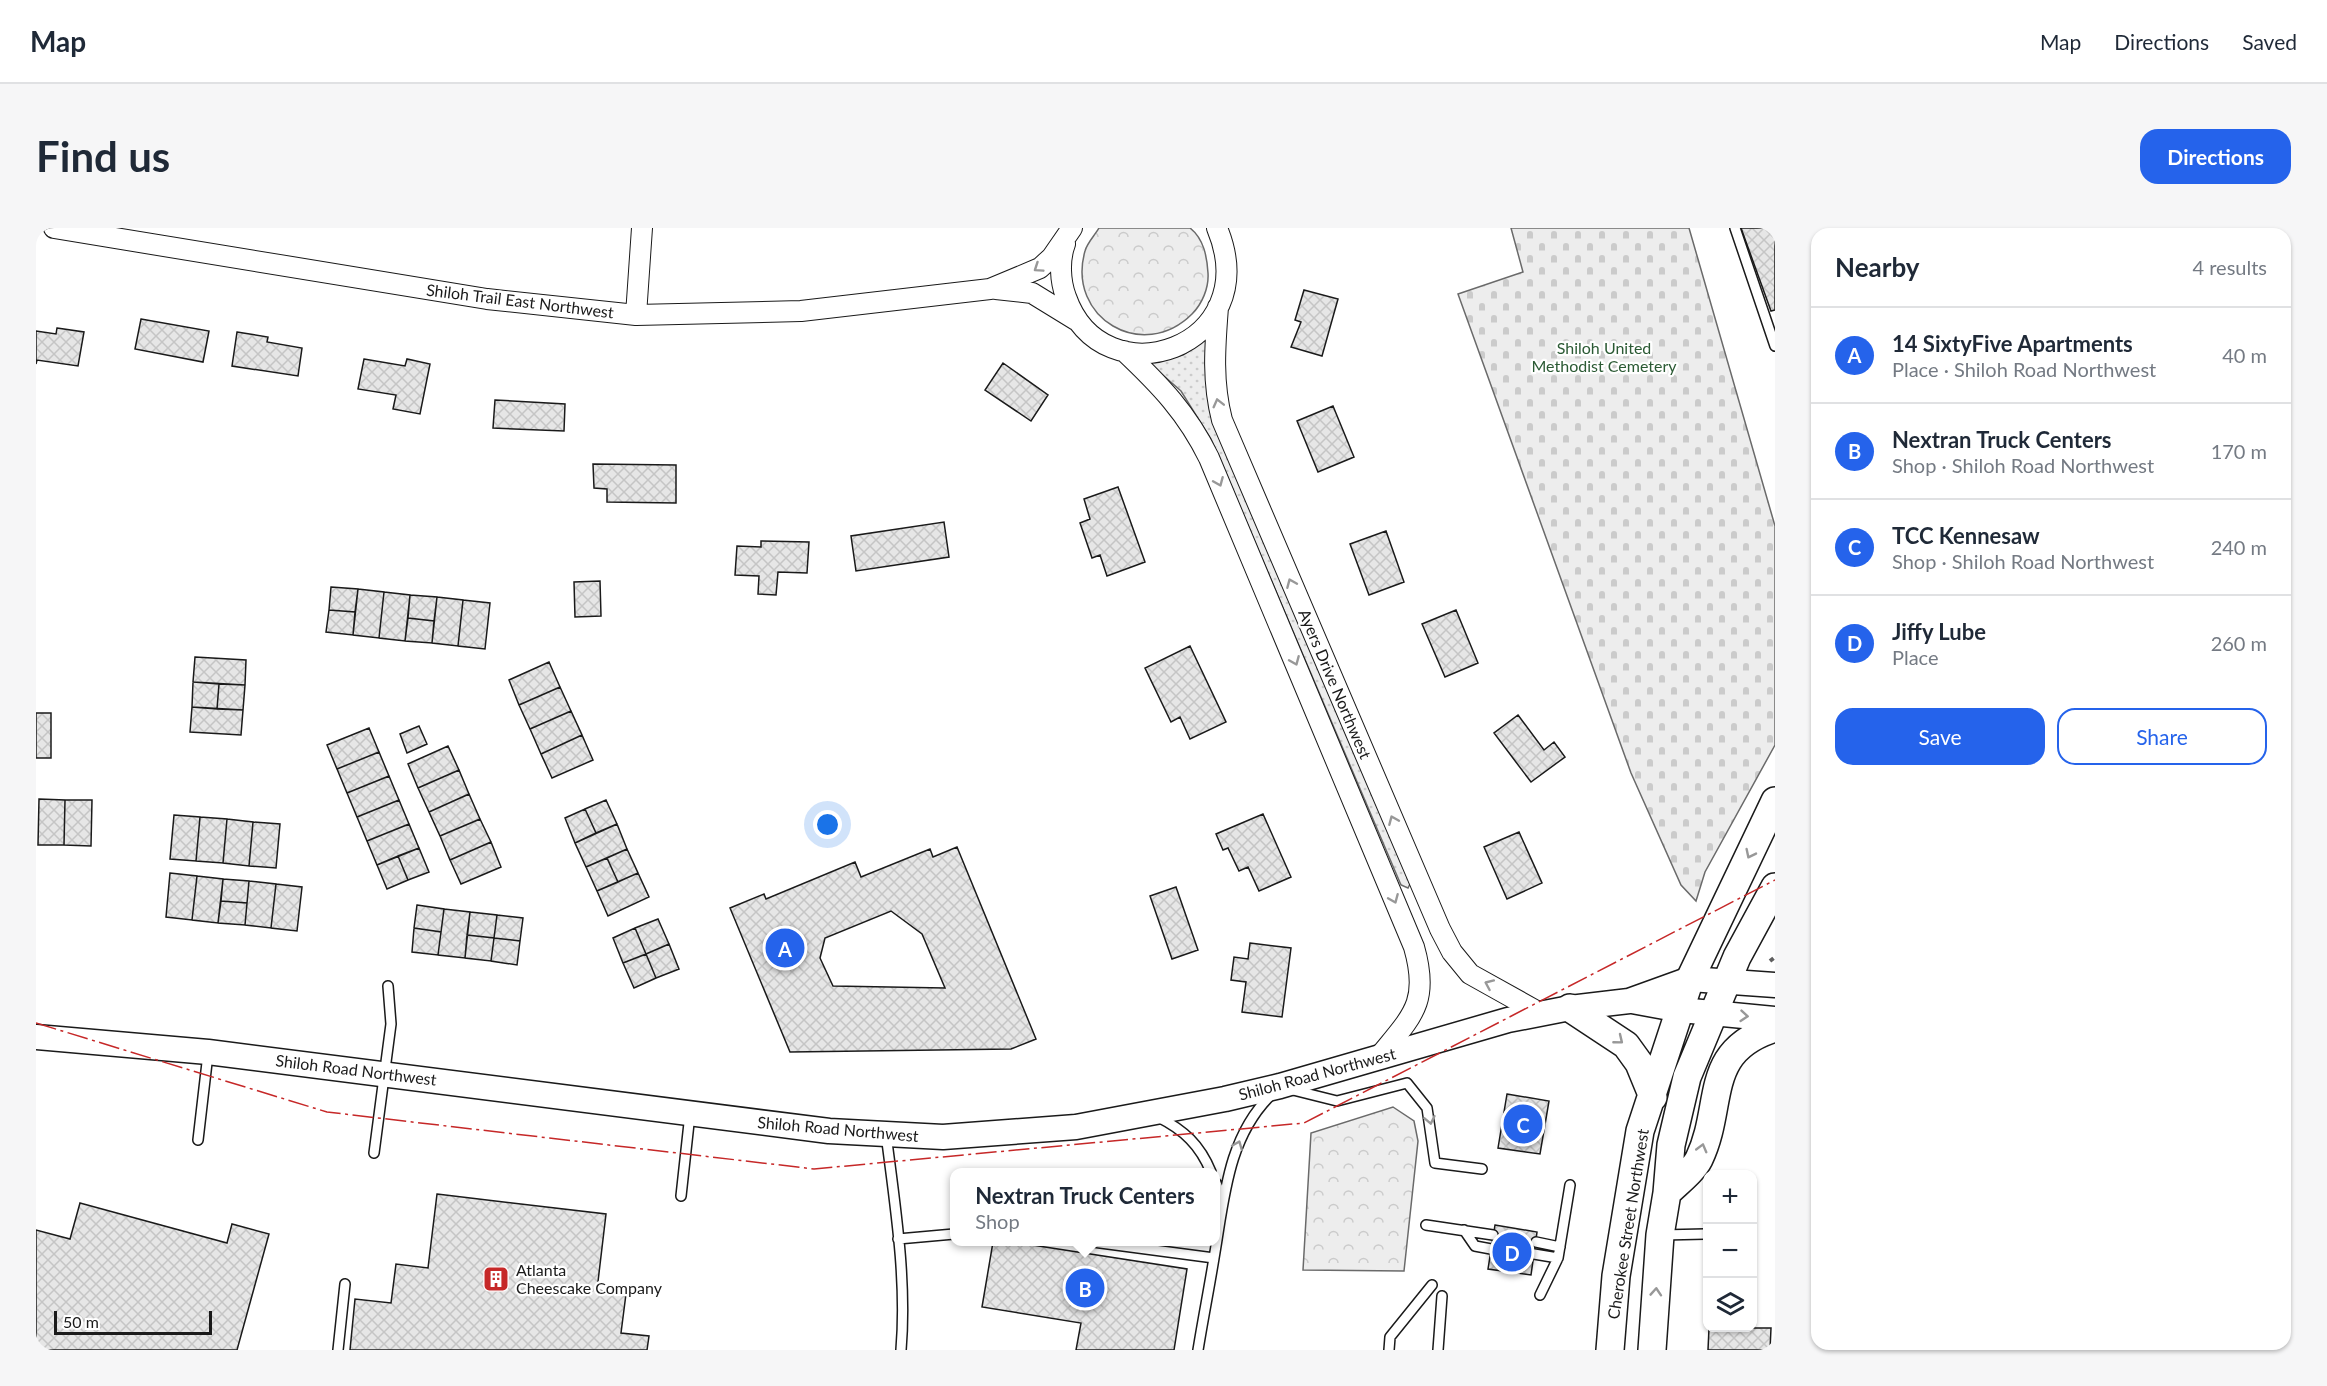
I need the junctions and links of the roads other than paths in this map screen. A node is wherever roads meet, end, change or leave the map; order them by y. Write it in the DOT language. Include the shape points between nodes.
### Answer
graph roads {
  1 [pos="54,228"];
  2 [pos="642,228"];
  3 [pos="1072,228"];
  4 [pos="1217,228"];
  5 [pos="1735,228"];
  6 [pos="990,289"];
  7 [pos="1218,307"];
  8 [pos="636,315"];
  9 [pos="1078,322"];
  10 [pos="1775,346"];
  11 [pos="1124,351"];
  12 [pos="1775,801"];
  13 [pos="1775,887"];
  14 [pos="1775,933"];
  15 [pos="1690,979"];
  16 [pos="1727,982"];
  17 [pos="1775,985"];
  18 [pos="388,986"];
  19 [pos="1629,1001"];
  20 [pos="1570,1008"];
  21 [pos="1681,1010"];
  22 [pos="1540,1013"];
  23 [pos="1713,1013"];
  24 [pos="1775,1019"];
  25 [pos="1775,1029"];
  26 [pos="36,1037"];
  27 [pos="208,1052"];
  28 [pos="1378,1058"];
  29 [pos="384,1073"];
  30 [pos="1280,1086"];
  31 [pos="1653,1097"];
  32 [pos="690,1114"];
  33 [pos="1153,1114"];
  34 [pos="886,1134"];
  35 [pos="198,1140"];
  36 [pos="374,1153"];
  37 [pos="1209,1168"];
  38 [pos="1482,1169"];
  39 [pos="1570,1185"];
  40 [pos="1667,1193"];
  41 [pos="1220,1194"];
  42 [pos="681,1196"];
  43 [pos="1223,1201"];
  44 [pos="1220,1220"];
  45 [pos="1426,1225"];
  46 [pos="1464,1230"];
  47 [pos="950,1234"];
  48 [pos="1703,1234"];
  49 [pos="1493,1235"];
  50 [pos="1660,1235"];
  51 [pos="897,1239"];
  52 [pos="1536,1242"];
  53 [pos="1123,1246"];
  54 [pos="1216,1246"];
  55 [pos="1560,1247"];
  56 [pos="1491,1249"];
  57 [pos="1534,1254"];
  58 [pos="1214,1258"];
  59 [pos="1558,1258"];
  60 [pos="345,1284"];
  61 [pos="1432,1285"];
  62 [pos="1540,1295"];
  63 [pos="1442,1296"];
  64 [pos="338,1350"];
  65 [pos="901,1350"];
  66 [pos="1198,1350"];
  67 [pos="1389,1350"];
  68 [pos="1438,1350"];
  69 [pos="1610,1350"];
  70 [pos="1652,1350"];
  1 -- 8 [label="street, Shiloh Trail East Northwest" via="487,300"];
  2 -- 8 [label="street"];
  3 -- 6 [label="street, Shiloh Trail East Northwest, one-way" via="1040,268"];
  3 -- 9 [label="street" via="1061,268 1063,289"];
  4 -- 7 [label="street" via="1226,248 1228,272"];
  5 -- 10 [label="lane"];
  6 -- 8 [label="street, Shiloh Trail East Northwest" via="801,311"];
  6 -- 9 [label="street, Shiloh Trail East Northwest" via="1032,293"];
  7 -- 11 [label="street" via="1198,334 1178,346 1142,354"];
  22 -- 7 [label="street, Ayers Drive Northwest, one-way" via="1470,974 1440,929 1222,420 1214,368"];
  9 -- 11 [label="street, Shiloh Trail East Northwest" via="1099,340"];
  11 -- 28 [label="street, Ayers Drive Northwest, one-way" via="1194,427 1414,947 1422,981 1419,999 1407,1023"];
  12 -- 15 [label="main road, Cherokee Street Northwest, one-way"];
  13 -- 14 [label="main road"];
  13 -- 16 [label="main road, Cherokee Street Northwest"];
  15 -- 16 [label="street, Shiloh Road Northwest"];
  15 -- 19 [label="street, Shiloh Road Northwest"];
  15 -- 21 [label="main road, Cherokee Street Northwest"];
  16 -- 17 [label="street, Shiloh Road Northwest"];
  16 -- 23 [label="main road, Cherokee Street Northwest"];
  18 -- 29 [label="lane" via="392,1024"];
  19 -- 20 [label="street, Shiloh Road Northwest"];
  19 -- 21 [label="street, Shiloh Road Northwest"];
  20 -- 22 [label="street, Shiloh Road Northwest"];
  20 -- 31 [label="main road, one-way" via="1626,1045 1639,1063"];
  21 -- 23 [label="street, Shiloh Road Northwest"];
  21 -- 31 [label="main road, Cherokee Street Northwest"];
  22 -- 28 [label="street, Shiloh Road Northwest"];
  23 -- 24 [label="street, Shiloh Road Northwest, one-way"];
  23 -- 40 [label="main road, Cherokee Street Northwest" via="1687,1077 1671,1145"];
  40 -- 25 [label="main road, one-way" via="1699,1161 1729,1056 1759,1034"];
  26 -- 27 [label="street, Shiloh Road Northwest"];
  27 -- 29 [label="street, Shiloh Road Northwest"];
  27 -- 35 [label="lane"];
  28 -- 30 [label="street, Shiloh Road Northwest"];
  29 -- 32 [label="street, Shiloh Road Northwest"];
  29 -- 36 [label="lane"];
  30 -- 33 [label="street, Shiloh Road Northwest"];
  30 -- 38 [label="lane, one-way" via="1337,1101 1407,1083 1427,1108 1436,1163"];
  43 -- 30 [label="lane, one-way" via="1240,1138 1262,1104"];
  31 -- 69 [label="main road, Cherokee Street Northwest" via="1640,1131 1616,1276"];
  32 -- 34 [label="street, Shiloh Road Northwest"];
  32 -- 42 [label="lane"];
  33 -- 34 [label="street, Shiloh Road Northwest" via="1050,1130 943,1137"];
  33 -- 37 [label="lane" via="1194,1142 1204,1153"];
  34 -- 51 [label="lane"];
  39 -- 55 [label="lane"];
  40 -- 50 [label="main road, Cherokee Street Northwest"];
  41 -- 43 [label="lane"];
  43 -- 44 [label="lane"];
  45 -- 46 [label="lane"];
  46 -- 49 [label="lane"];
  46 -- 56 [label="lane" via="1475,1246"];
  47 -- 51 [label="lane"];
  48 -- 50 [label="lane"];
  70 -- 50 [label="main road, Cherokee Street Northwest, one-way"];
  51 -- 65 [label="lane"];
  52 -- 55 [label="lane"];
  53 -- 58 [label="lane"];
  54 -- 58 [label="lane"];
  55 -- 59 [label="lane"];
  57 -- 59 [label="lane"];
  58 -- 66 [label="lane"];
  59 -- 62 [label="lane"];
  60 -- 64 [label="lane"];
  61 -- 67 [label="lane" via="1390,1337"];
  63 -- 68 [label="lane"];
}
